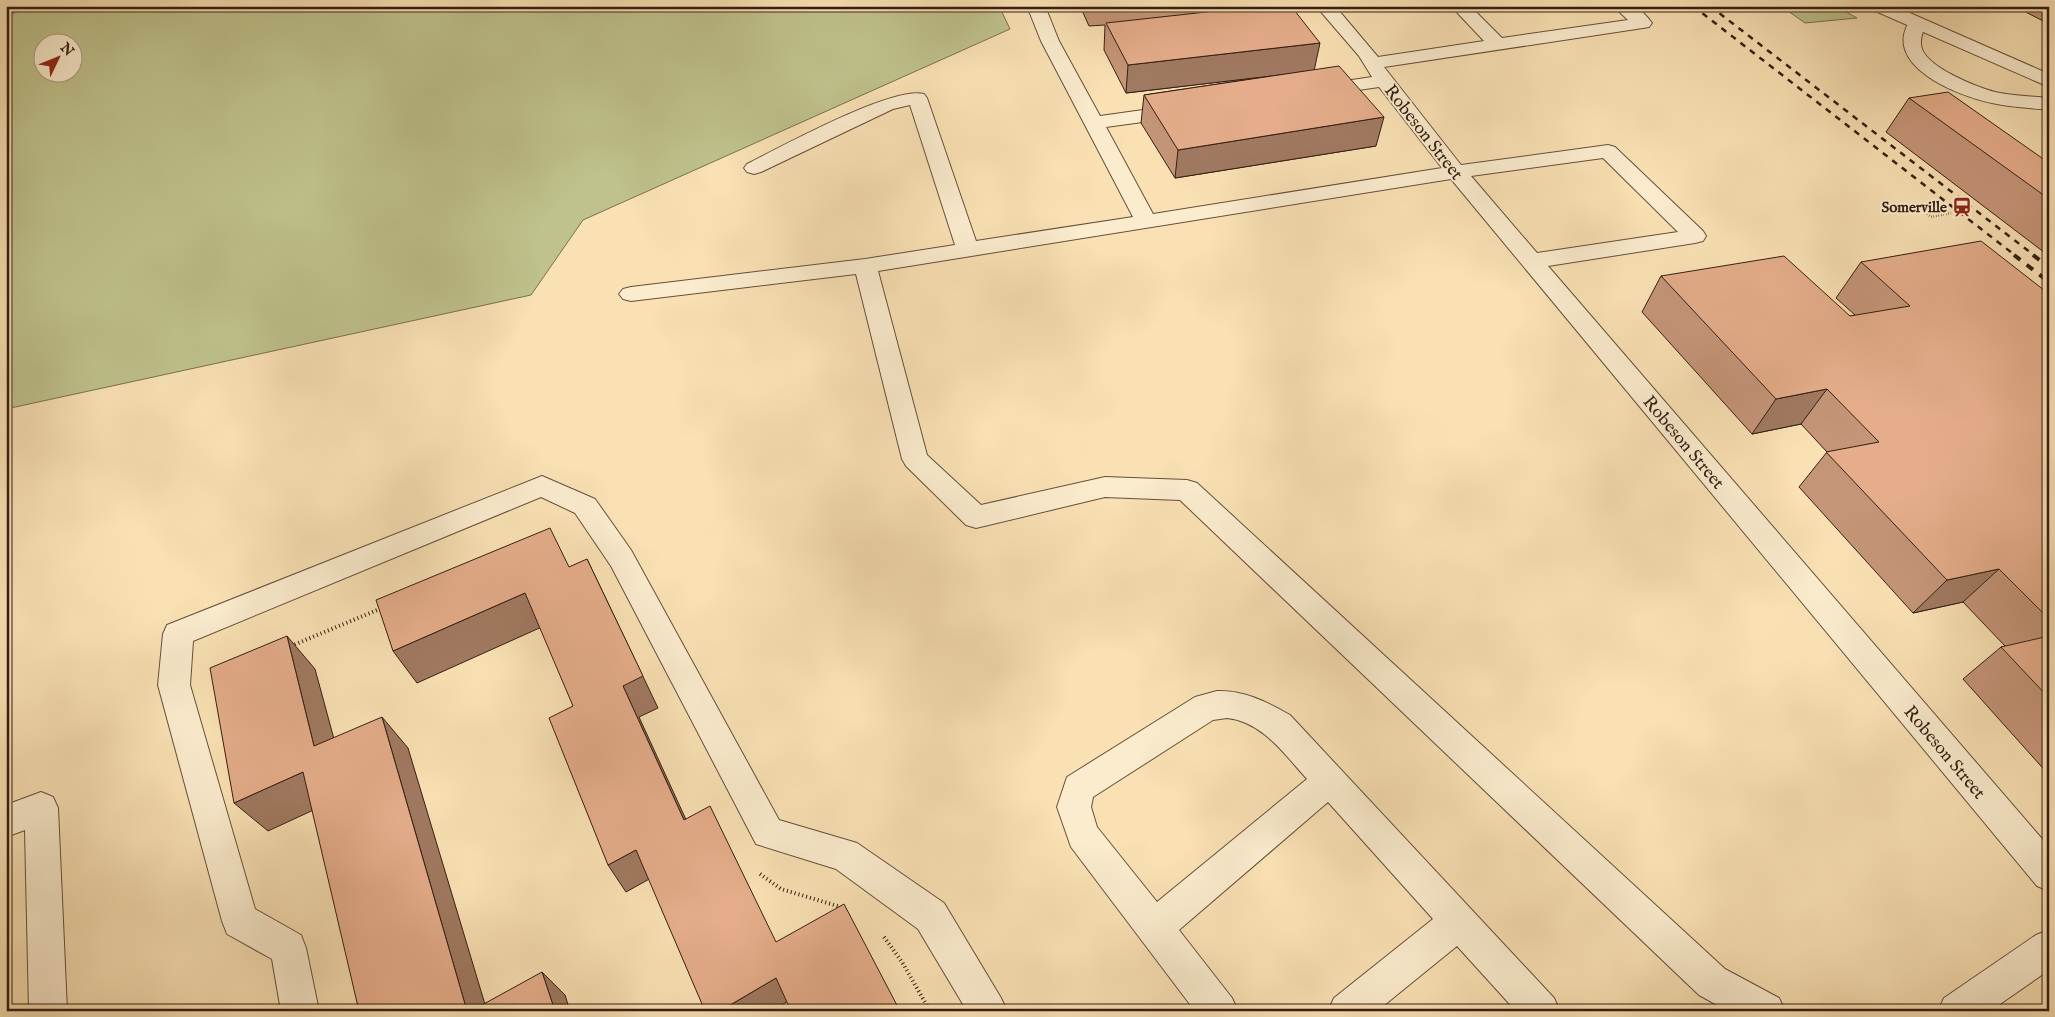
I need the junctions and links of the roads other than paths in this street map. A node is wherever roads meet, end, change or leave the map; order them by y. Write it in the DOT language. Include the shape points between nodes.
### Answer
graph roads {
  1 [pos="1036,6"];
  2 [pos="1325,6"];
  3 [pos="1460,6"];
  4 [pos="1622,6"];
  5 [pos="1879,6"];
  6 [pos="1917,23"];
  7 [pos="1498,45"];
  8 [pos="1372,63"];
  9 [pos="1384,81"];
  10 [pos="2049,81"];
  11 [pos="1297,94"];
  12 [pos="2049,104"];
  13 [pos="1200,108"];
  14 [pos="1094,123"];
  15 [pos="754,168"];
  16 [pos="1456,172"];
  17 [pos="1146,221"];
  18 [pos="968,250"];
  19 [pos="1532,261"];
  20 [pos="865,266"];
  21 [pos="631,294"];
  22 [pos="1330,780"];
  23 [pos="6,821"];
  24 [pos="2049,874"];
  25 [pos="1459,921"];
  26 [pos="1154,928"];
  27 [pos="2049,948"];
  28 [pos="48,1011"];
  29 [pos="300,1011"];
  30 [pos="988,1011"];
  31 [pos="1219,1011"];
  32 [pos="1347,1011"];
  33 [pos="1541,1011"];
  34 [pos="1766,1011"];
  35 [pos="1956,1011"];
  1 -- 14 [label="street" via="1050,41"];
  2 -- 8 [label="street, Robeson Street"];
  3 -- 7 [label="street"];
  4 -- 7 [label="street" via="1643,23"];
  5 -- 6 [label="street"];
  6 -- 10 [label="street"];
  6 -- 12 [label="street" via="1911,40 1913,51 1926,66 1955,84 1990,97"];
  7 -- 8 [label="street"];
  8 -- 9 [label="street, Robeson Street"];
  9 -- 11 [label="street"];
  9 -- 16 [label="street, Robeson Street"];
  13 -- 14 [label="street"];
  14 -- 17 [label="street"];
  15 -- 18 [label="street" via="888,104 917,98"];
  16 -- 17 [label="street"];
  16 -- 19 [label="street, Robeson Street"];
  16 -- 19 [label="street" via="1608,151 1695,236"];
  17 -- 18 [label="street"];
  18 -- 20 [label="street"];
  19 -- 24 [label="street, Robeson Street"];
  20 -- 21 [label="street"];
  20 -- 34 [label="street" via="915,459 976,517 1105,487 1187,490 1712,982"];
  22 -- 25 [label="street"];
  22 -- 26 [label="street"];
  22 -- 26 [label="street" via="1279,724 1251,708 1225,702 1206,706 1079,788 1074,807 1083,836"];
  23 -- 28 [label="street" via="41,808"];
  25 -- 32 [label="street"];
  25 -- 33 [label="street"];
  26 -- 31 [label="street"];
  27 -- 35 [label="street"];
  29 -- 30 [label="street" via="288,948 240,921 174,685 178,634 542,486 585,506 621,558 768,833 845,855 932,916"];
}
